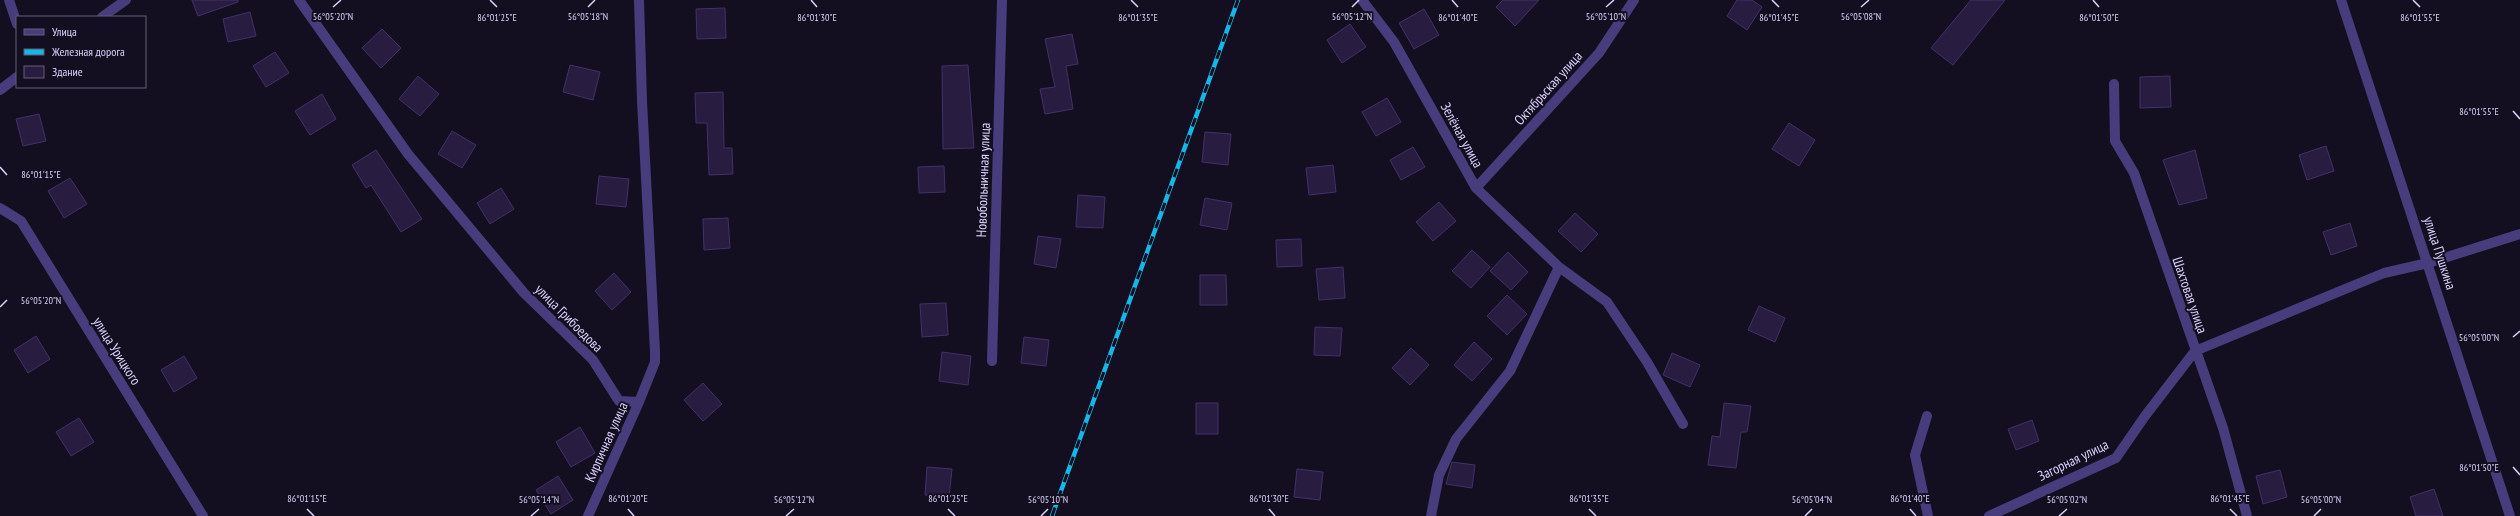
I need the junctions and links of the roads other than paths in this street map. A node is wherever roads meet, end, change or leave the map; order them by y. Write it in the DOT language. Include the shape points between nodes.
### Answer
graph roads {
  1 [pos="9,0"];
  2 [pos="126,0"];
  3 [pos="299,0"];
  4 [pos="640,0"];
  5 [pos="1002,0"];
  6 [pos="1362,0"];
  7 [pos="1634,0"];
  8 [pos="2341,0"];
  9 [pos="103,16"];
  10 [pos="16,21"];
  11 [pos="16,78"];
  12 [pos="2114,84"];
  13 [pos="0,90"];
  14 [pos="1476,188"];
  15 [pos="0,208"];
  16 [pos="2520,234"];
  17 [pos="2428,263"];
  18 [pos="1559,267"];
  19 [pos="2195,352"];
  20 [pos="992,361"];
  21 [pos="639,402"];
  22 [pos="1927,416"];
  23 [pos="1683,424"];
  24 [pos="203,516"];
  25 [pos="588,516"];
  26 [pos="1431,516"];
  27 [pos="1928,516"];
  28 [pos="1989,516"];
  29 [pos="2247,516"];
  30 [pos="2510,516"];
  1 -- 10 [label="street"];
  2 -- 9 [label="street"];
  3 -- 21 [label="street, улица Грибоедова" via="408,154 524,294 592,360 619,401"];
  4 -- 21 [label="street" via="642,101 655,362"];
  5 -- 20 [label="street, Новобольничная улица"];
  6 -- 14 [label="street, Зелёная улица" via="1394,42"];
  7 -- 14 [label="street, Октябрьская улица" via="1599,53"];
  8 -- 17 [label="street, улица Пушкина"];
  11 -- 13 [label="street"];
  12 -- 19 [label="street, Шахтовая улица" via="2115,141 2134,173"];
  14 -- 18 [label="street, Зелёная улица"];
  15 -- 24 [label="street, улица Урицкого" via="21,221"];
  16 -- 17 [label="street"];
  17 -- 19 [label="street" via="2384,273"];
  17 -- 30 [label="street, улица Пушкина"];
  18 -- 23 [label="street, Зелёная улица" via="1608,302"];
  18 -- 26 [label="street" via="1510,371 1456,440 1439,474"];
  19 -- 28 [label="street, Загорная улица" via="2116,458"];
  19 -- 29 [label="street, Шахтовая улица" via="2223,428"];
  21 -- 25 [label="street, Кирпичная улица"];
  22 -- 27 [label="street" via="1915,454"];
}
